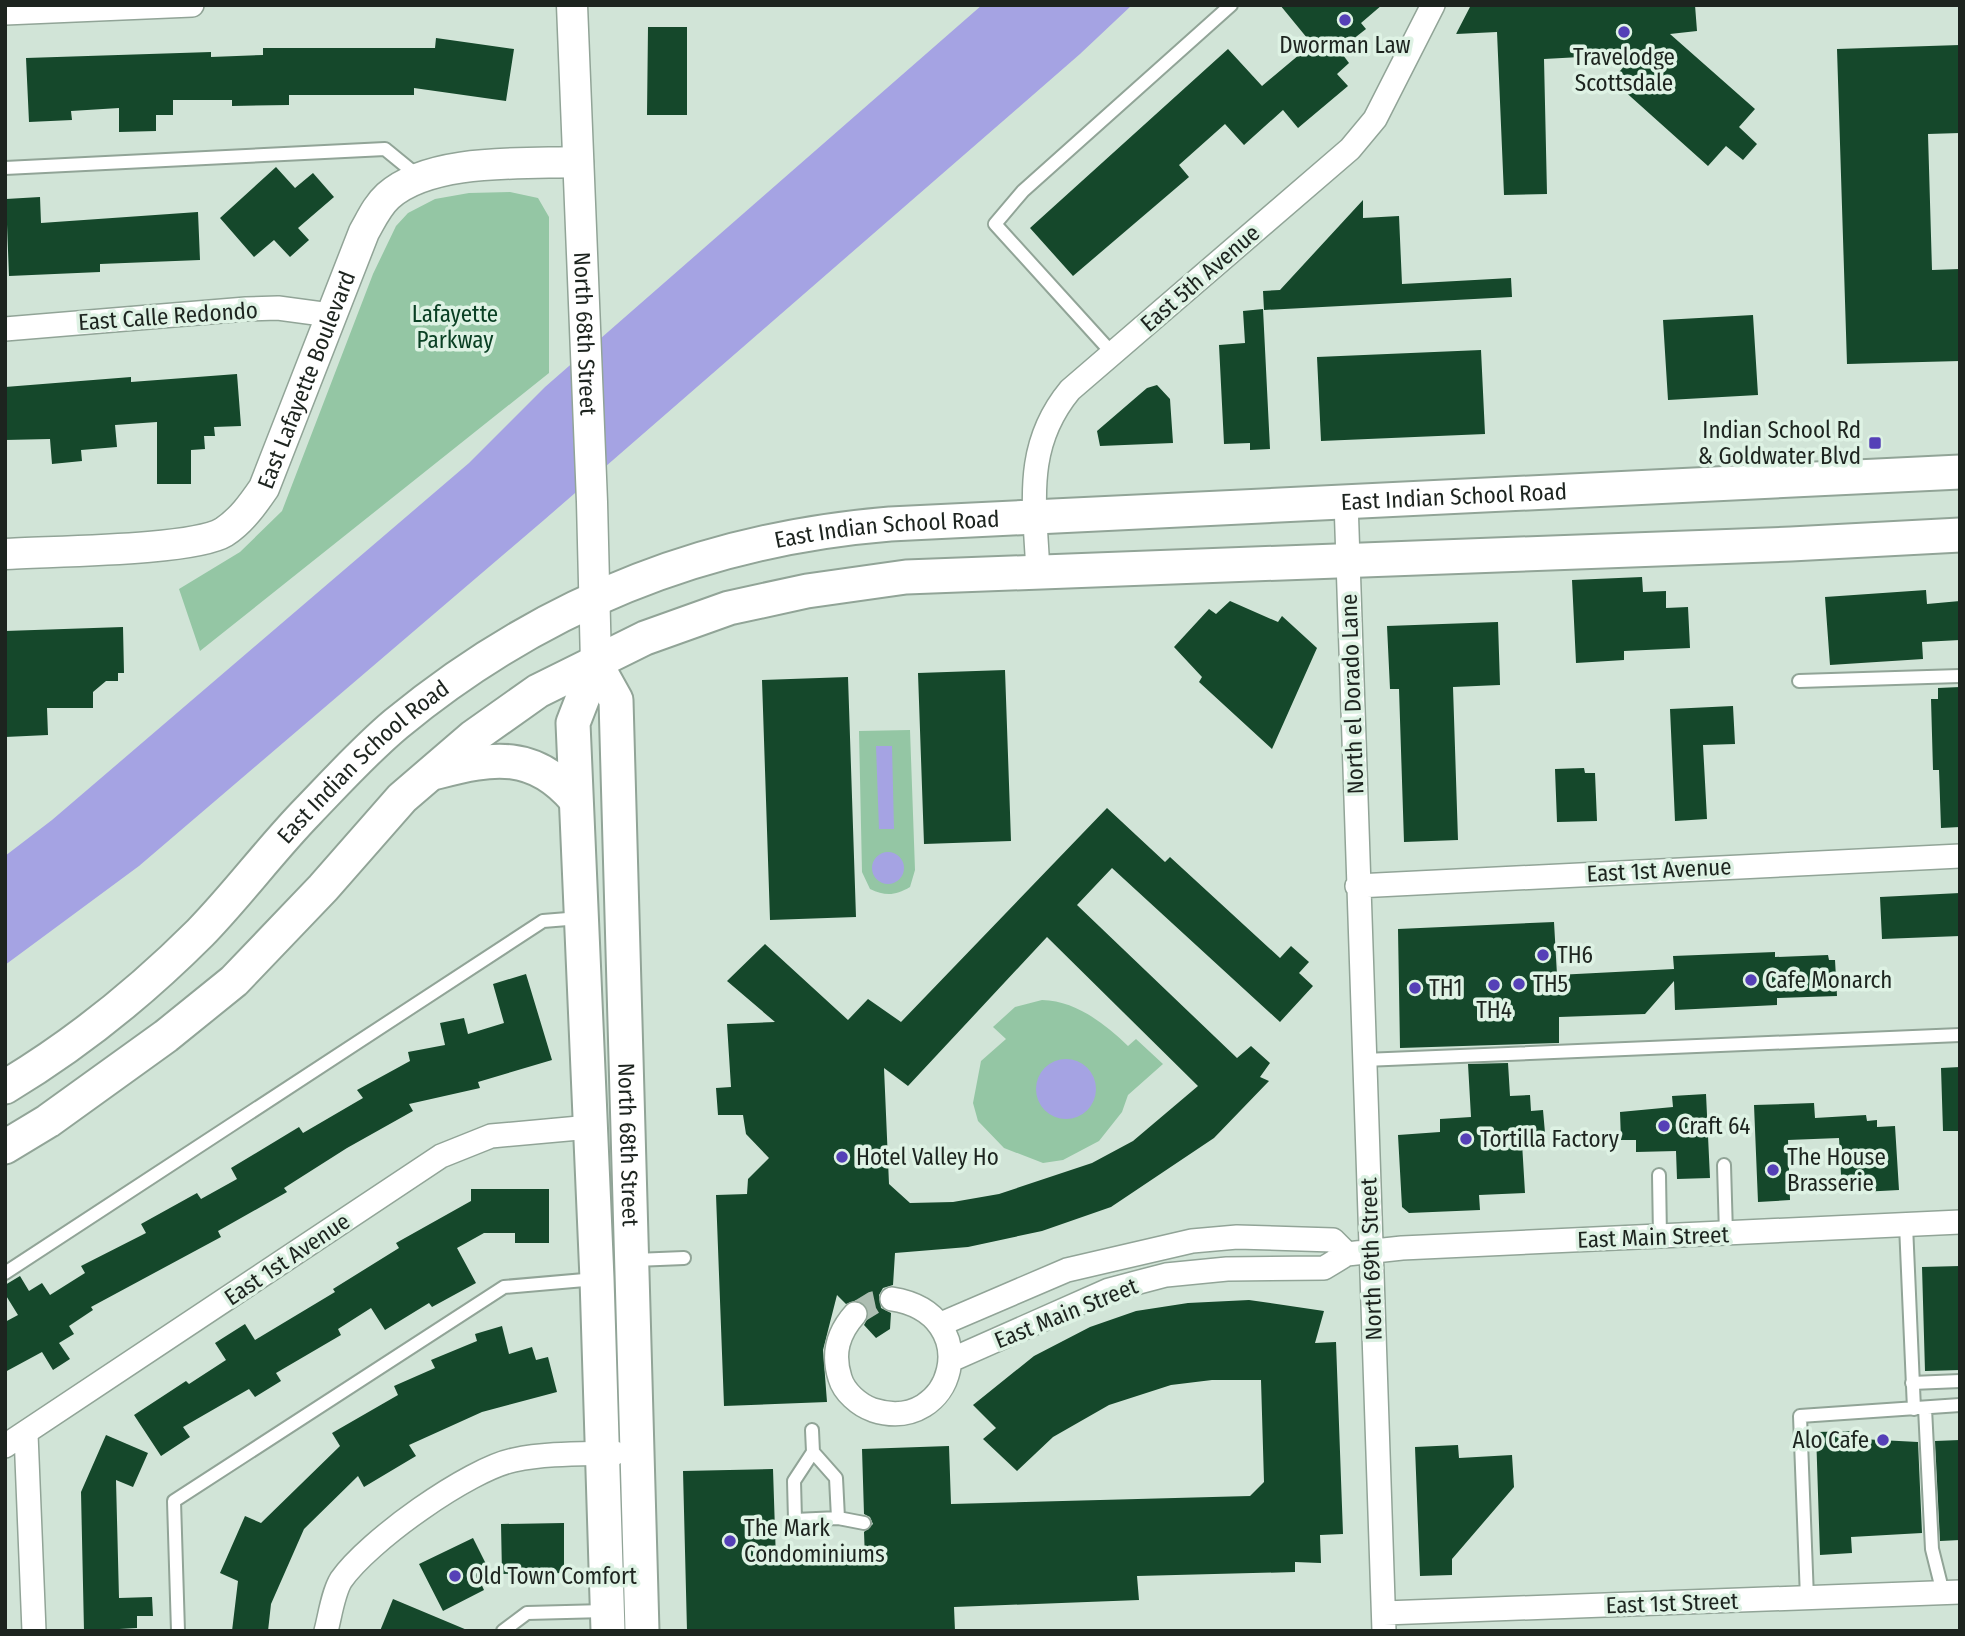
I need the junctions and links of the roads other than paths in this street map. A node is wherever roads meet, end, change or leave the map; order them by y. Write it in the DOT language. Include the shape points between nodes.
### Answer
graph roads {
  1 [pos="192,5"];
  2 [pos="572,5"];
  3 [pos="1231,5"];
  4 [pos="1433,5"];
  5 [pos="5,13"];
  6 [pos="578,162"];
  7 [pos="5,168"];
  8 [pos="420,177"];
  9 [pos="330,314"];
  10 [pos="5,329"];
  11 [pos="1113,354"];
  12 [pos="1960,472"];
  13 [pos="1346,501"];
  14 [pos="1035,516"];
  15 [pos="1960,535"];
  16 [pos="5,554"];
  17 [pos="1348,562"];
  18 [pos="1038,573"];
  19 [pos="595,596"];
  20 [pos="596,664"];
  21 [pos="1960,676"];
  22 [pos="1799,681"];
  23 [pos="431,773"];
  24 [pos="575,800"];
  25 [pos="1960,856"];
  26 [pos="1357,886"];
  27 [pos="581,918"];
  28 [pos="1960,1035"];
  29 [pos="1364,1060"];
  30 [pos="5,1087"];
  31 [pos="590,1126"];
  32 [pos="5,1147"];
  33 [pos="1724,1165"];
  34 [pos="1659,1175"];
  35 [pos="1960,1222"];
  36 [pos="1906,1225"];
  37 [pos="1726,1234"];
  38 [pos="1660,1237"];
  39 [pos="1372,1251"];
  40 [pos="1347,1254"];
  41 [pos="684,1258"];
  42 [pos="631,1260"];
  43 [pos="597,1269"];
  44 [pos="5,1273"];
  45 [pos="892,1298"];
  46 [pos="855,1314"];
  47 [pos="941,1324"];
  48 [pos="951,1360"];
  49 [pos="1960,1381"];
  50 [pos="1912,1383"];
  51 [pos="1960,1405"];
  52 [pos="1919,1408"];
  53 [pos="812,1430"];
  54 [pos="26,1434"];
  55 [pos="5,1446"];
  56 [pos="637,1452"];
  57 [pos="813,1452"];
  58 [pos="602,1454"];
  59 [pos="838,1518"];
  60 [pos="864,1523"];
  61 [pos="1951,1592"];
  62 [pos="1807,1598"];
  63 [pos="607,1621"];
  64 [pos="1384,1622"];
  65 [pos="34,1631"];
  66 [pos="178,1631"];
  67 [pos="326,1631"];
  68 [pos="503,1631"];
  69 [pos="642,1631"];
  1 -- 5 [label="street"];
  2 -- 6 [label="street, North 68th Street"];
  3 -- 11 [label="lane" via="1023,191 996,224"];
  4 -- 11 [label="street, East 5th Avenue" via="1375,118 1350,149"];
  6 -- 8 [label="street, East Lafayette Boulevard" via="452,169"];
  6 -- 19 [label="street, North 68th Street"];
  7 -- 8 [label="lane" via="385,149"];
  8 -- 9 [label="street, East Lafayette Boulevard" via="388,195 377,208"];
  9 -- 10 [label="street, East Calle Redondo" via="256,309"];
  9 -- 16 [label="street, East Lafayette Boulevard" via="264,488 247,512 224,532 185,543"];
  11 -- 14 [label="street, East 5th Avenue" via="1070,390 1052,412 1034,466"];
  12 -- 13 [label="main road, East Indian School Road"];
  13 -- 14 [label="main road, East Indian School Road"];
  13 -- 17 [label="street, North el Dorado Lane"];
  14 -- 18 [label="street, East 5th Avenue"];
  14 -- 19 [label="main road, East Indian School Road" via="838,528 785,537 667,569"];
  15 -- 17 [label="main road"];
  17 -- 18 [label="main road"];
  17 -- 26 [label="street, North el Dorado Lane"];
  18 -- 20 [label="main road" via="884,579 807,591 729,608 645,638"];
  19 -- 20 [label="street, North 68th Street"];
  19 -- 30 [label="main road, East Indian School Road" via="476,666 396,724 306,813 199,933 111,1013"];
  20 -- 23 [label="main road" via="538,691"];
  20 -- 24 [label="main road, North 68th Street" via="573,723"];
  20 -- 42 [label="main road, North 68th Street" via="615,700"];
  21 -- 22 [label="lane"];
  23 -- 24 [label="main road" via="507,761 547,773"];
  23 -- 32 [label="main road" via="402,798 234,981 155,1044"];
  24 -- 27 [label="main road, North 68th Street"];
  25 -- 26 [label="street, East 1st Avenue"];
  26 -- 29 [label="street, North 69th Street"];
  27 -- 31 [label="main road, North 68th Street"];
  27 -- 44 [label="lane" via="543,921"];
  28 -- 29 [label="lane"];
  29 -- 39 [label="street, North 69th Street"];
  31 -- 43 [label="main road, North 68th Street"];
  31 -- 54 [label="street, East 1st Avenue" via="491,1136 441,1156"];
  33 -- 37 [label="lane"];
  34 -- 38 [label="lane"];
  35 -- 36 [label="street, East Main Street"];
  36 -- 37 [label="street, East Main Street"];
  36 -- 50 [label="lane" via="1918,1351"];
  37 -- 38 [label="street, East Main Street"];
  38 -- 39 [label="street, East Main Street"];
  39 -- 40 [label="street, East Main Street"];
  39 -- 64 [label="street, North 69th Street"];
  40 -- 47 [label="street, East Main Street" via="1332,1240 1237,1237 1192,1241 1067,1270"];
  40 -- 48 [label="street, East Main Street" via="1324,1269 1227,1269 1178,1274 1109,1290"];
  41 -- 42 [label="lane"];
  42 -- 43 [label="main road"];
  42 -- 56 [label="main road, North 68th Street"];
  43 -- 58 [label="main road, North 68th Street"];
  43 -- 66 [label="lane" via="504,1287 174,1501"];
  45 -- 47 [label="street" via="927,1310"];
  46 -- 48 [label="street" via="837,1344 836,1363 852,1397 867,1408 885,1414 922,1407 947,1379"];
  47 -- 48 [label="street"];
  49 -- 50 [label="lane"];
  50 -- 52 [label="lane"];
  51 -- 52 [label="lane"];
  52 -- 61 [label="lane" via="1932,1549"];
  52 -- 62 [label="lane" via="1800,1416"];
  53 -- 57 [label="lane"];
  54 -- 55 [label="street, East 1st Avenue"];
  54 -- 65 [label="street"];
  56 -- 58 [label="street"];
  56 -- 69 [label="main road, North 68th Street"];
  57 -- 59 [label="lane" via="836,1478"];
  57 -- 59 [label="lane" via="794,1481 796,1520"];
  58 -- 63 [label="main road, North 68th Street"];
  58 -- 67 [label="street" via="513,1460 481,1471 388,1532 340,1581"];
  59 -- 60 [label="lane"];
  61 -- 62 [label="street, East 1st Street"];
  62 -- 64 [label="street, East 1st Street"];
  63 -- 68 [label="lane" via="527,1613"];
}
